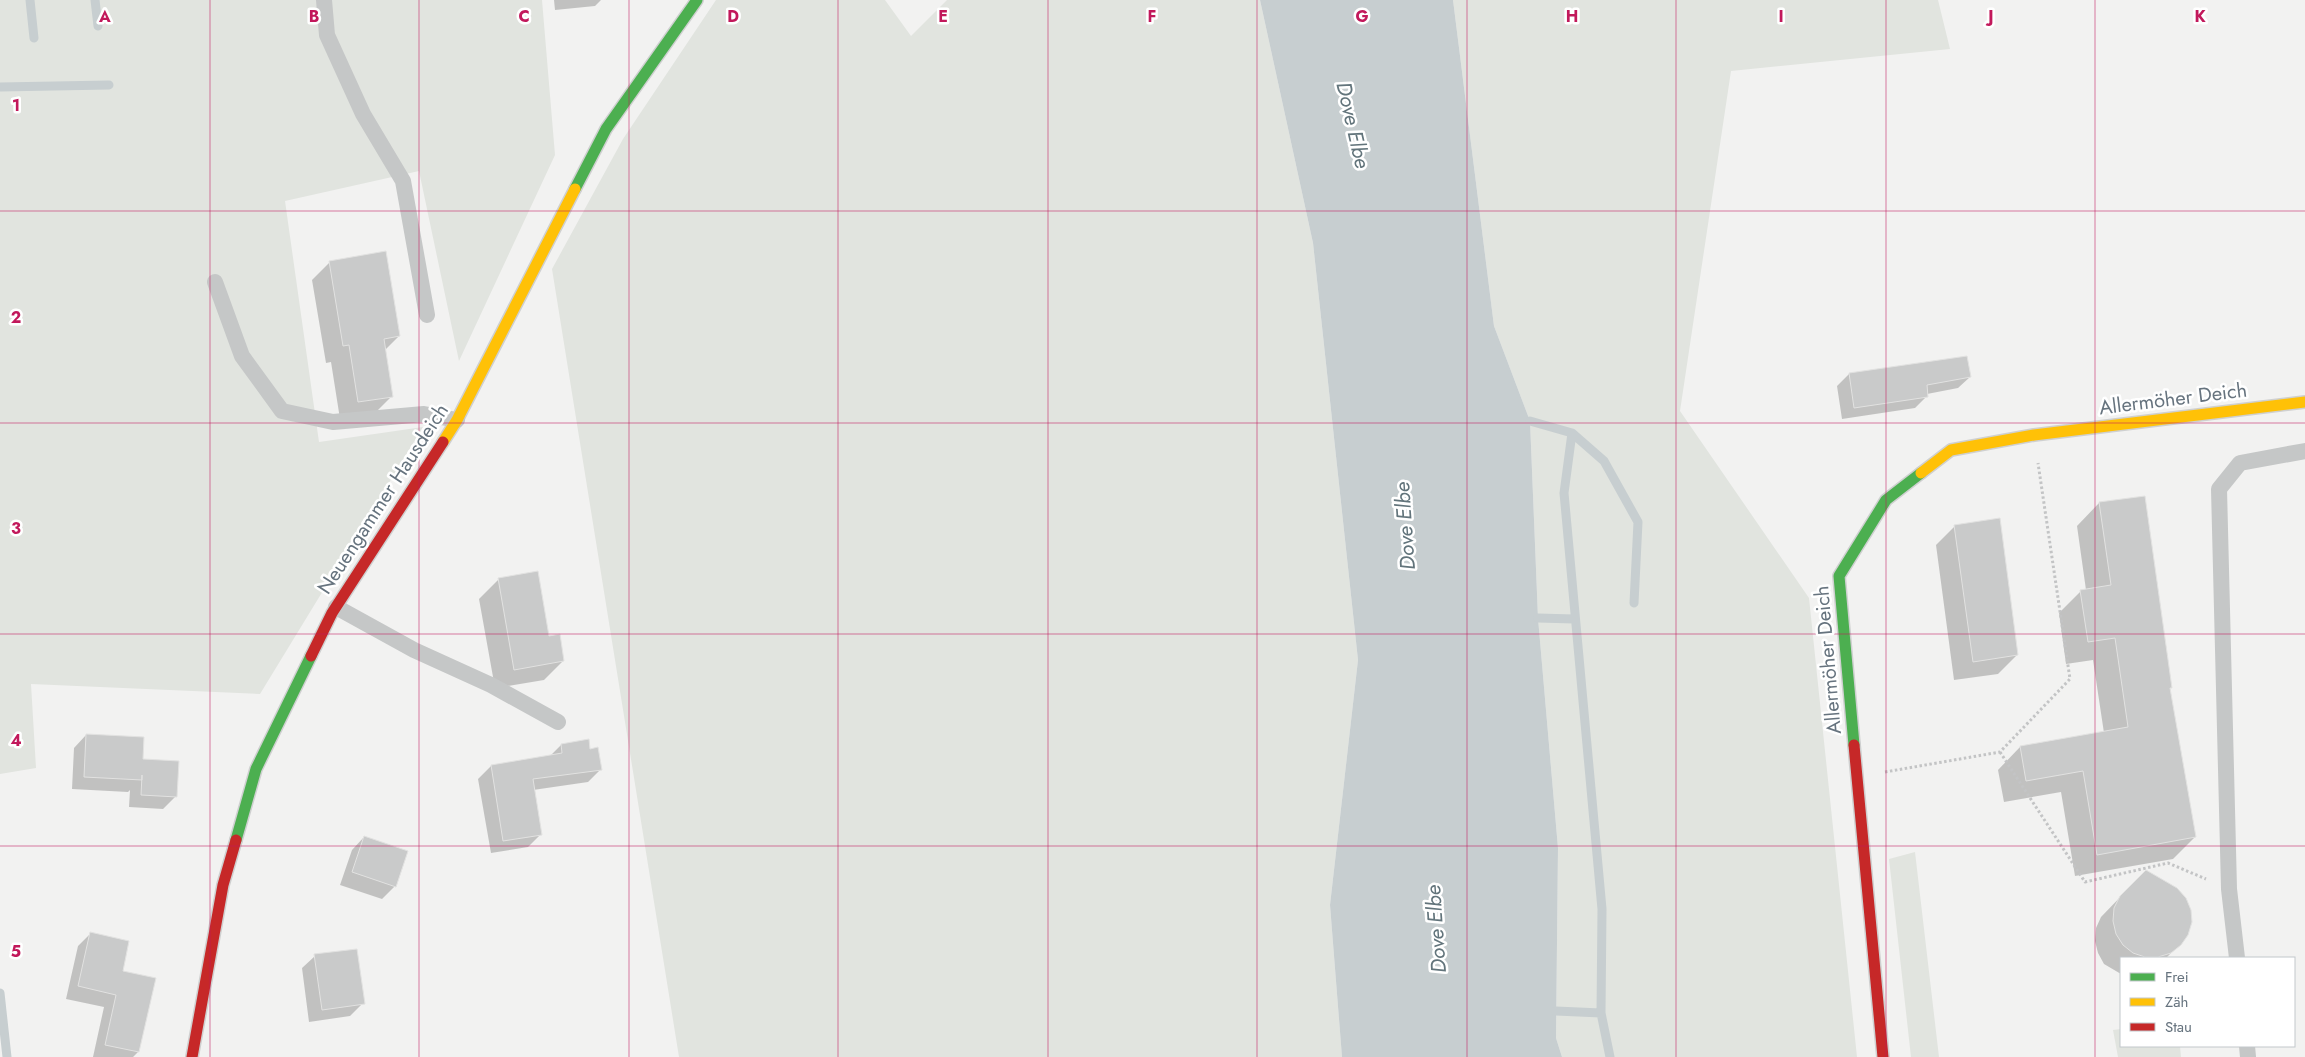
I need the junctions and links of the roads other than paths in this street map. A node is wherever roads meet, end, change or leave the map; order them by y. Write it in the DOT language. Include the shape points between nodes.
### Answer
graph roads {
  1 [pos="324,0"];
  2 [pos="697,0"];
  3 [pos="215,282"];
  4 [pos="427,315"];
  5 [pos="2305,402"];
  6 [pos="457,420"];
  7 [pos="2305,452"];
  8 [pos="336,607"];
  9 [pos="558,722"];
  10 [pos="2237,957"];
  11 [pos="192,1057"];
  12 [pos="1883,1057"];
  1 -- 4 [label="lane" via="327,34 363,114 403,181"];
  2 -- 6 [label="street, Neuengammer Hausdeich" via="606,129"];
  3 -- 6 [label="lane" via="242,356 282,411 333,422 424,414"];
  5 -- 12 [label="street, Allermöher Deich" via="2034,435 1951,450 1886,500 1839,576"];
  6 -- 8 [label="street, Neuengammer Hausdeich"];
  7 -- 10 [label="lane" via="2240,463 2219,489 2229,889"];
  8 -- 9 [label="lane"];
  8 -- 11 [label="street, Neuengammer Hausdeich" via="256,769 223,885"];
}
